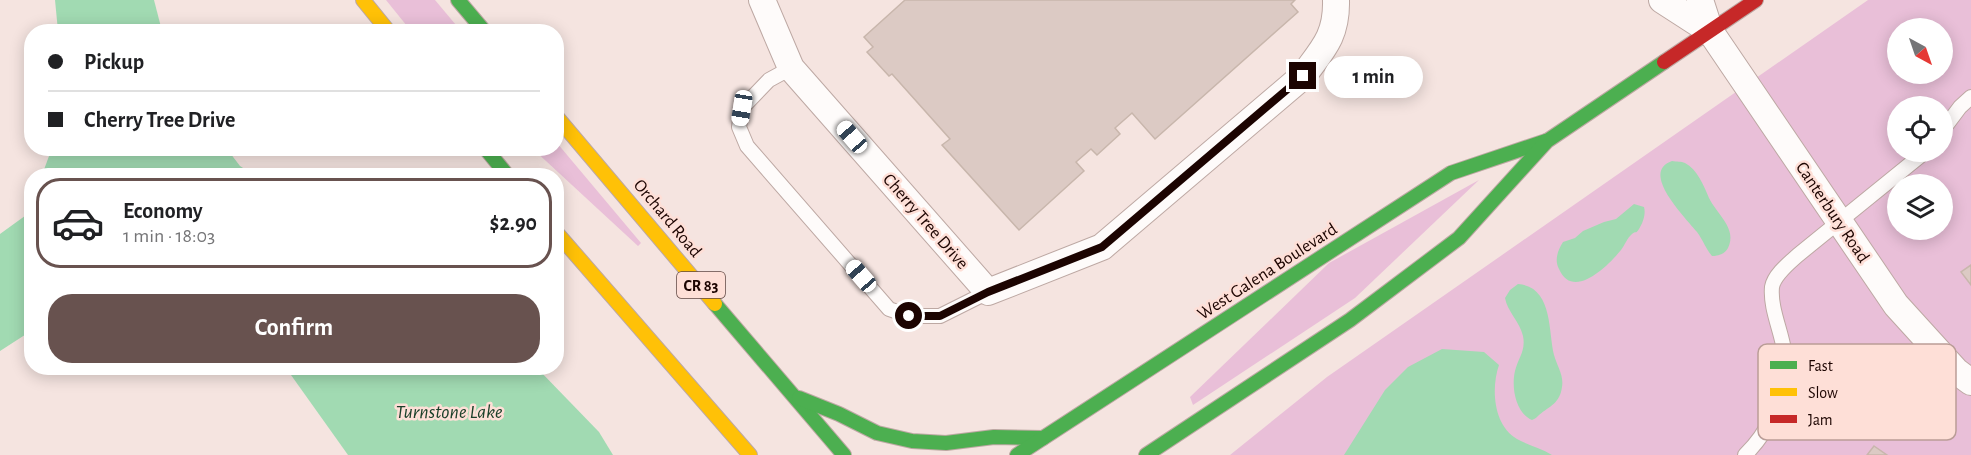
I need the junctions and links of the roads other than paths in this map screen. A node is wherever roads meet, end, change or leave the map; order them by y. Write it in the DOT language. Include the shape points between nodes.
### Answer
graph roads {
  1 [pos="363,0"];
  2 [pos="458,0"];
  3 [pos="762,0"];
  4 [pos="1336,0"];
  5 [pos="1662,0"];
  6 [pos="1700,0"];
  7 [pos="1756,0"];
  8 [pos="382,24"];
  9 [pos="478,24"];
  10 [pos="1710,31"];
  11 [pos="791,68"];
  12 [pos="1971,98"];
  13 [pos="1953,116"];
  14 [pos="564,125"];
  15 [pos="1547,141"];
  16 [pos="492,156"];
  17 [pos="1912,162"];
  18 [pos="501,168"];
  19 [pos="1839,220"];
  20 [pos="564,241"];
  21 [pos="988,292"];
  22 [pos="1782,344"];
  23 [pos="1932,344"];
  24 [pos="1956,371"];
  25 [pos="1971,382"];
  26 [pos="796,397"];
  27 [pos="1043,438"];
  28 [pos="1758,440"];
  29 [pos="746,452"];
  30 [pos="844,455"];
  31 [pos="1017,455"];
  32 [pos="1146,455"];
  33 [pos="1745,455"];
  1 -- 8 [label="main road"];
  2 -- 9 [label="main road"];
  3 -- 11 [label="street, Cherry Tree Drive"];
  4 -- 21 [label="street" via="1332,31 1303,76 1102,247"];
  5 -- 10 [label="street"];
  6 -- 10 [label="street"];
  7 -- 10 [label="main road, West Galena Boulevard"];
  10 -- 15 [label="main road, West Galena Boulevard"];
  10 -- 19 [label="street, Canterbury Road"];
  11 -- 21 [label="street, Cherry Tree Drive"];
  11 -- 21 [label="lane" via="769,80 742,108 739,127 747,146 889,309 909,316 940,316"];
  12 -- 13 [label="lane"];
  14 -- 26 [label="main road, Orchard Road / CR 83"];
  15 -- 27 [label="main road, West Galena Boulevard" via="1451,172"];
  15 -- 32 [label="main road, West Galena Boulevard" via="1459,238 1350,320"];
  16 -- 18 [label="main road"];
  17 -- 19 [label="lane"];
  19 -- 22 [label="lane" via="1790,262 1772,285"];
  19 -- 23 [label="street, Canterbury Road" via="1896,304"];
  20 -- 29 [label="main road"];
  24 -- 25 [label="street, Canterbury Road"];
  26 -- 27 [label="main road" via="877,433 912,441"];
  26 -- 30 [label="main road, Orchard Road / CR 83"];
  27 -- 31 [label="main road, West Galena Boulevard"];
  28 -- 33 [label="lane"];
}
